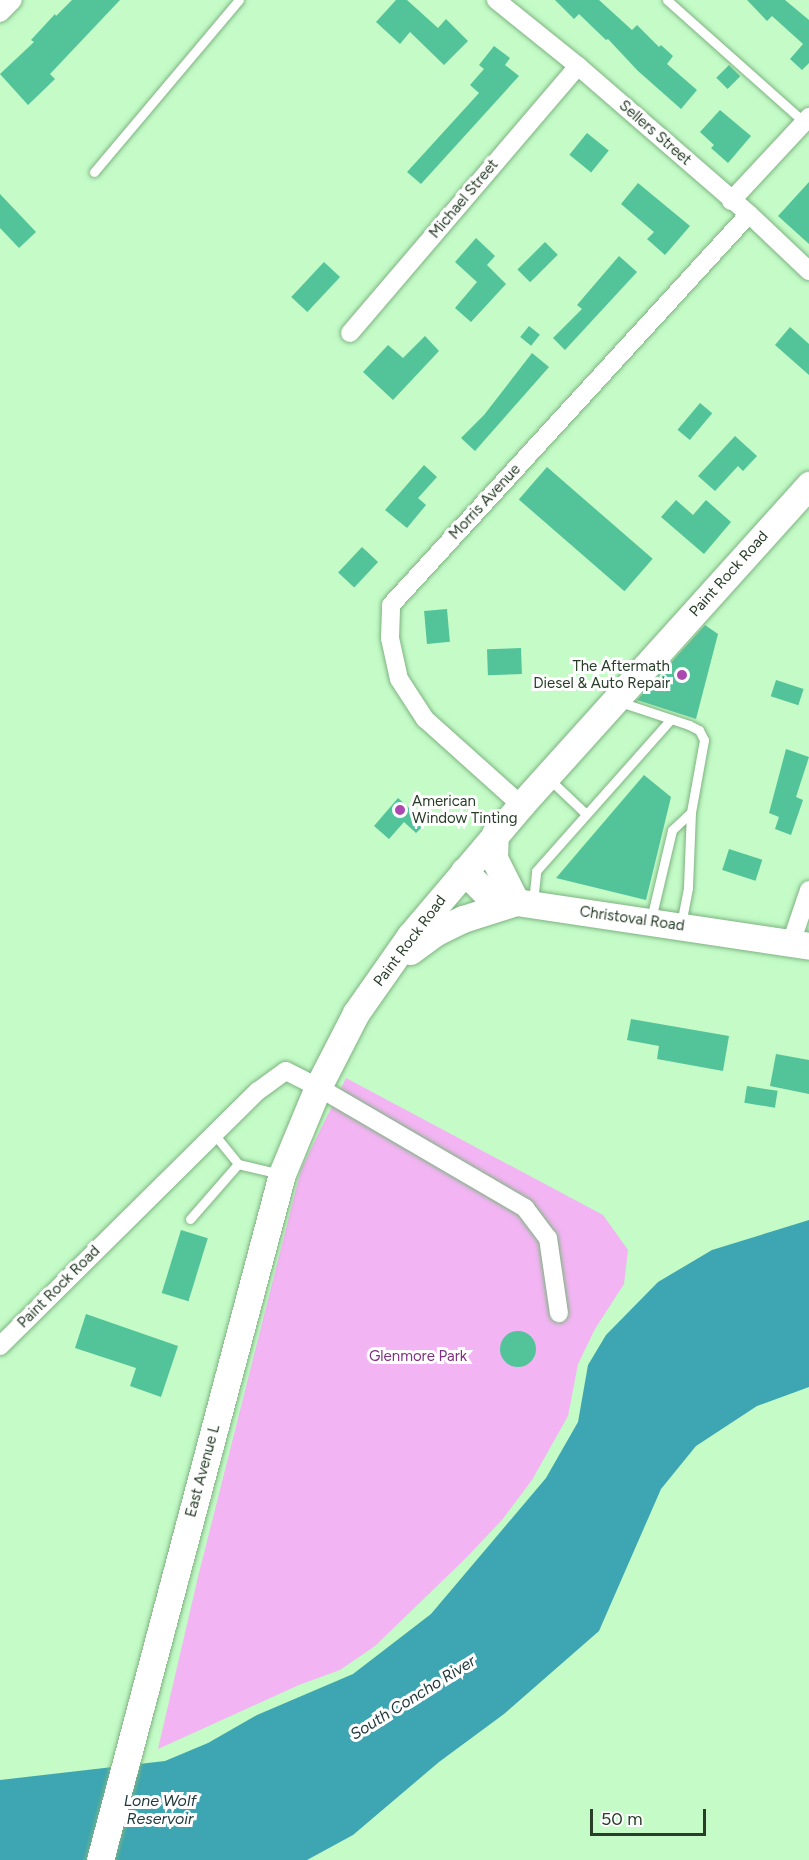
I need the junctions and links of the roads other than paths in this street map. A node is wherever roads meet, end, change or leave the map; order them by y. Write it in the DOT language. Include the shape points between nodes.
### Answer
graph roads {
  1 [pos="13,0"];
  2 [pos="239,0"];
  3 [pos="498,0"];
  4 [pos="667,0"];
  5 [pos="0,13"];
  6 [pos="578,66"];
  7 [pos="807,119"];
  8 [pos="94,172"];
  9 [pos="732,201"];
  10 [pos="749,214"];
  11 [pos="809,271"];
  12 [pos="350,333"];
  13 [pos="809,486"];
  14 [pos="615,700"];
  15 [pos="671,719"];
  16 [pos="547,776"];
  17 [pos="521,805"];
  18 [pos="692,812"];
  19 [pos="585,813"];
  20 [pos="495,834"];
  21 [pos="464,872"];
  22 [pos="809,890"];
  23 [pos="524,903"];
  24 [pos="650,922"];
  25 [pos="681,926"];
  26 [pos="800,944"];
  27 [pos="390,964"];
  28 [pos="318,1087"];
  29 [pos="214,1134"];
  30 [pos="238,1164"];
  31 [pos="282,1174"];
  32 [pos="190,1219"];
  33 [pos="559,1313"];
  34 [pos="0,1346"];
  35 [pos="100,1860"];
  1 -- 5 [label="street"];
  2 -- 8 [label="lane"];
  3 -- 6 [label="street, Sellers Street"];
  4 -- 7 [label="lane"];
  6 -- 9 [label="street, Sellers Street"];
  6 -- 12 [label="street, Michael Street"];
  7 -- 9 [label="street"];
  9 -- 10 [label="street, Sellers Street"];
  10 -- 11 [label="street, Sellers Street"];
  10 -- 17 [label="street, Morris Avenue" via="391,605 390,638 405,689 425,719"];
  13 -- 14 [label="main road, Paint Rock Road"];
  14 -- 15 [label="lane"];
  14 -- 16 [label="main road, Paint Rock Road"];
  15 -- 18 [label="lane" via="699,730 704,740"];
  15 -- 19 [label="lane"];
  16 -- 17 [label="main road, Paint Rock Road"];
  16 -- 19 [label="lane"];
  17 -- 20 [label="main road, Paint Rock Road"];
  18 -- 24 [label="lane" via="672,830"];
  18 -- 25 [label="lane" via="688,888"];
  19 -- 23 [label="lane" via="536,871"];
  20 -- 21 [label="main road, Paint Rock Road"];
  20 -- 23 [label="main road" via="494,858"];
  21 -- 23 [label="main road, Christoval Road" via="486,894"];
  21 -- 27 [label="main road, Paint Rock Road"];
  22 -- 26 [label="street"];
  23 -- 24 [label="main road, Christoval Road"];
  23 -- 27 [label="main road" via="464,919 436,932"];
  24 -- 25 [label="main road, Christoval Road"];
  25 -- 26 [label="main road, Christoval Road"];
  27 -- 28 [label="main road, Paint Rock Road" via="356,1012"];
  28 -- 29 [label="street, Paint Rock Road" via="286,1071 258,1091"];
  28 -- 31 [label="main road, East Avenue L"];
  28 -- 33 [label="street" via="525,1208 548,1238"];
  29 -- 30 [label="lane"];
  29 -- 34 [label="street, Paint Rock Road"];
  30 -- 31 [label="lane"];
  30 -- 32 [label="lane"];
  31 -- 35 [label="main road, East Avenue L"];
}
